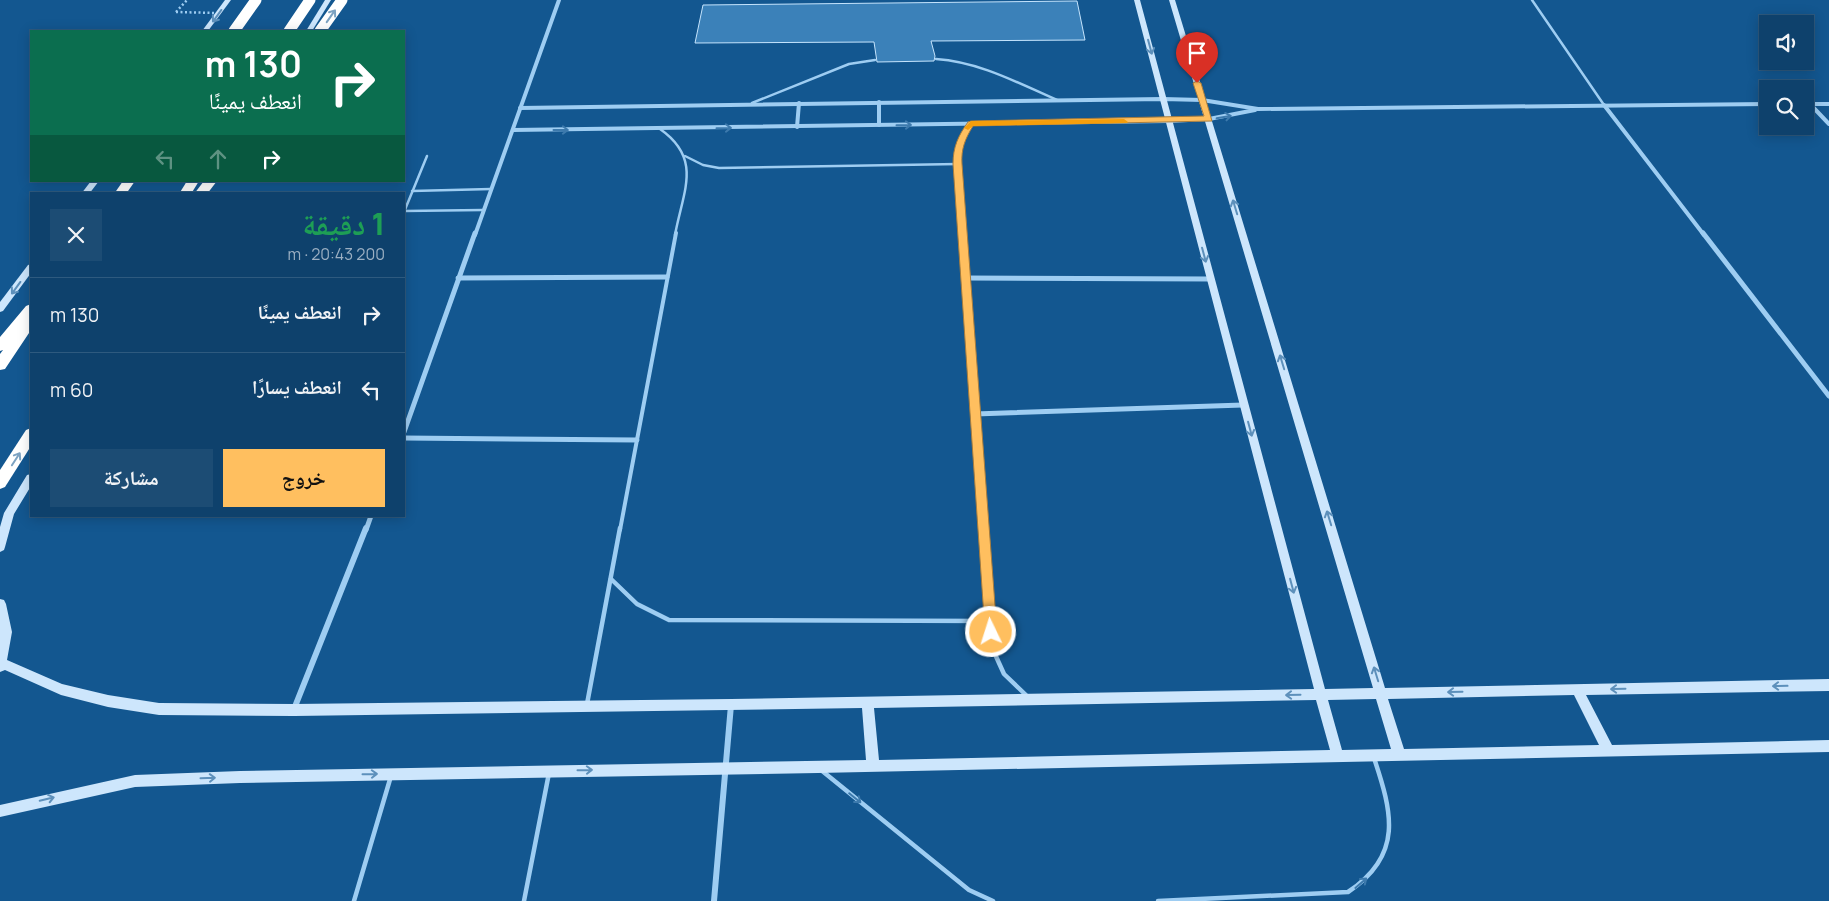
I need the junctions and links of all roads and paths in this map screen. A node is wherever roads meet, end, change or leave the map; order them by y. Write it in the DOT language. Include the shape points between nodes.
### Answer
graph roads {
  1 [pos="187,0"];
  2 [pos="228,0"];
  3 [pos="256,0"];
  4 [pos="310,0"];
  5 [pos="328,0"];
  6 [pos="342,0"];
  7 [pos="560,0"];
  8 [pos="1137,0"];
  9 [pos="1172,0"];
  10 [pos="1532,0"];
  11 [pos="176,12"];
  12 [pos="206,30"];
  13 [pos="235,30"];
  14 [pos="290,30"];
  15 [pos="310,30"];
  16 [pos="321,30"];
  17 [pos="936,59"];
  18 [pos="875,60"];
  19 [pos="1163,99"];
  20 [pos="1202,100"];
  21 [pos="1059,101"];
  22 [pos="879,102"];
  23 [pos="799,103"];
  24 [pos="752,104"];
  25 [pos="1759,104"];
  26 [pos="1814,104"];
  27 [pos="1829,104"];
  28 [pos="1604,105"];
  29 [pos="520,108"];
  30 [pos="1814,108"];
  31 [pos="1258,109"];
  32 [pos="1209,119"];
  33 [pos="1169,121"];
  34 [pos="971,124"];
  35 [pos="1829,124"];
  36 [pos="879,125"];
  37 [pos="797,127"];
  38 [pos="660,129"];
  39 [pos="513,130"];
  40 [pos="427,156"];
  41 [pos="686,156"];
  42 [pos="958,164"];
  43 [pos="94,182"];
  44 [pos="210,182"];
  45 [pos="491,189"];
  46 [pos="412,191"];
  47 [pos="87,192"];
  48 [pos="202,192"];
  49 [pos="405,208"];
  50 [pos="483,210"];
  51 [pos="405,211"];
  52 [pos="30,268"];
  53 [pos="667,277"];
  54 [pos="458,278"];
  55 [pos="966,278"];
  56 [pos="1211,279"];
  57 [pos="0,309"];
  58 [pos="30,310"];
  59 [pos="30,321"];
  60 [pos="0,346"];
  61 [pos="0,365"];
  62 [pos="1829,396"];
  63 [pos="1244,405"];
  64 [pos="975,414"];
  65 [pos="405,429"];
  66 [pos="30,436"];
  67 [pos="405,438"];
  68 [pos="637,440"];
  69 [pos="30,480"];
  70 [pos="0,483"];
  71 [pos="371,517"];
  72 [pos="0,547"];
  73 [pos="611,578"];
  74 [pos="0,604"];
  75 [pos="990,621"];
  76 [pos="1,666"];
  77 [pos="1829,685"];
  78 [pos="1577,689"];
  79 [pos="1382,693"];
  80 [pos="1321,694"];
  81 [pos="1032,699"];
  82 [pos="867,702"];
  83 [pos="730,705"];
  84 [pos="586,707"];
  85 [pos="294,710"];
  86 [pos="1829,746"];
  87 [pos="1608,750"];
  88 [pos="1373,754"];
  89 [pos="1399,754"];
  90 [pos="1337,755"];
  91 [pos="873,764"];
  92 [pos="726,767"];
  93 [pos="818,767"];
  94 [pos="549,771"];
  95 [pos="392,773"];
  96 [pos="0,811"];
  97 [pos="354,901"];
  98 [pos="524,901"];
  99 [pos="714,901"];
  100 [pos="993,901"];
  101 [pos="1158,901"];
  1 -- 11 [label="path"];
  2 -- 12 [label="street, one-way"];
  3 -- 13 [label="highway, bridge"];
  4 -- 14 [label="highway, bridge"];
  5 -- 15 [label="street"];
  16 -- 6 [label="highway, one-way, bridge"];
  7 -- 29 [label="street"];
  8 -- 19 [label="street, one-way"];
  9 -- 20 [label="street"];
  10 -- 28 [label="lane"];
  17 -- 21 [label="lane" via="973,65"];
  18 -- 24 [label="lane" via="849,64"];
  19 -- 20 [label="street"];
  19 -- 21 [label="street"];
  19 -- 33 [label="street"];
  20 -- 31 [label="street"];
  20 -- 32 [label="street"];
  21 -- 22 [label="street"];
  22 -- 23 [label="street"];
  22 -- 36 [label="street"];
  23 -- 24 [label="street"];
  23 -- 37 [label="street"];
  24 -- 29 [label="street"];
  25 -- 28 [label="street"];
  26 -- 27 [label="street"];
  28 -- 31 [label="street"];
  28 -- 62 [label="street"];
  29 -- 39 [label="street"];
  30 -- 35 [label="street"];
  32 -- 31 [label="street, one-way"];
  32 -- 33 [label="street"];
  79 -- 32 [label="street, one-way"];
  33 -- 34 [label="street"];
  33 -- 56 [label="street, one-way"];
  36 -- 34 [label="street, one-way"];
  34 -- 42 [label="lane" via="960,140"];
  36 -- 37 [label="street"];
  38 -- 37 [label="street, one-way"];
  39 -- 38 [label="street, one-way"];
  38 -- 41 [label="lane" via="680,145"];
  39 -- 45 [label="street"];
  40 -- 46 [label="lane"];
  41 -- 42 [label="lane" via="703,165 719,168"];
  41 -- 53 [label="lane" via="688,167"];
  42 -- 55 [label="lane"];
  43 -- 47 [label="street"];
  44 -- 48 [label="highway"];
  45 -- 46 [label="lane"];
  45 -- 50 [label="street"];
  46 -- 49 [label="lane"];
  50 -- 51 [label="lane"];
  50 -- 54 [label="street"];
  52 -- 57 [label="street, one-way"];
  53 -- 54 [label="street"];
  53 -- 68 [label="lane"];
  54 -- 65 [label="street"];
  55 -- 56 [label="street"];
  55 -- 64 [label="lane"];
  56 -- 63 [label="street"];
  58 -- 60 [label="highway"];
  59 -- 61 [label="highway"];
  63 -- 64 [label="street"];
  63 -- 80 [label="street, one-way"];
  64 -- 75 [label="lane"];
  70 -- 66 [label="highway, one-way"];
  67 -- 68 [label="street"];
  68 -- 73 [label="lane"];
  69 -- 72 [label="street" via="9,513"];
  71 -- 85 [label="street"];
  73 -- 75 [label="lane" via="623,595 640,608 669,620"];
  73 -- 84 [label="lane"];
  74 -- 76 [label="street" via="6,632"];
  75 -- 81 [label="lane" via="994,658 1001,672 1014,688"];
  76 -- 85 [label="street" via="61,689 159,709"];
  77 -- 78 [label="street, one-way"];
  78 -- 79 [label="street, one-way"];
  78 -- 87 [label="street"];
  79 -- 80 [label="street"];
  79 -- 89 [label="street"];
  80 -- 81 [label="street, one-way"];
  80 -- 90 [label="street"];
  81 -- 82 [label="street"];
  82 -- 83 [label="street"];
  82 -- 91 [label="street"];
  83 -- 84 [label="street"];
  83 -- 92 [label="street"];
  84 -- 85 [label="street"];
  86 -- 87 [label="street"];
  87 -- 89 [label="street"];
  88 -- 89 [label="street"];
  88 -- 90 [label="street"];
  101 -- 88 [label="lane, one-way" via="1348,892 1360,886 1377,866 1387,840 1390,813"];
  90 -- 91 [label="street"];
  91 -- 93 [label="street"];
  92 -- 93 [label="street"];
  94 -- 92 [label="street, one-way"];
  92 -- 99 [label="street"];
  93 -- 100 [label="lane, one-way" via="969,890"];
  94 -- 95 [label="street"];
  94 -- 98 [label="lane"];
  96 -- 95 [label="street, one-way" via="135,781"];
  95 -- 97 [label="lane"];
}
